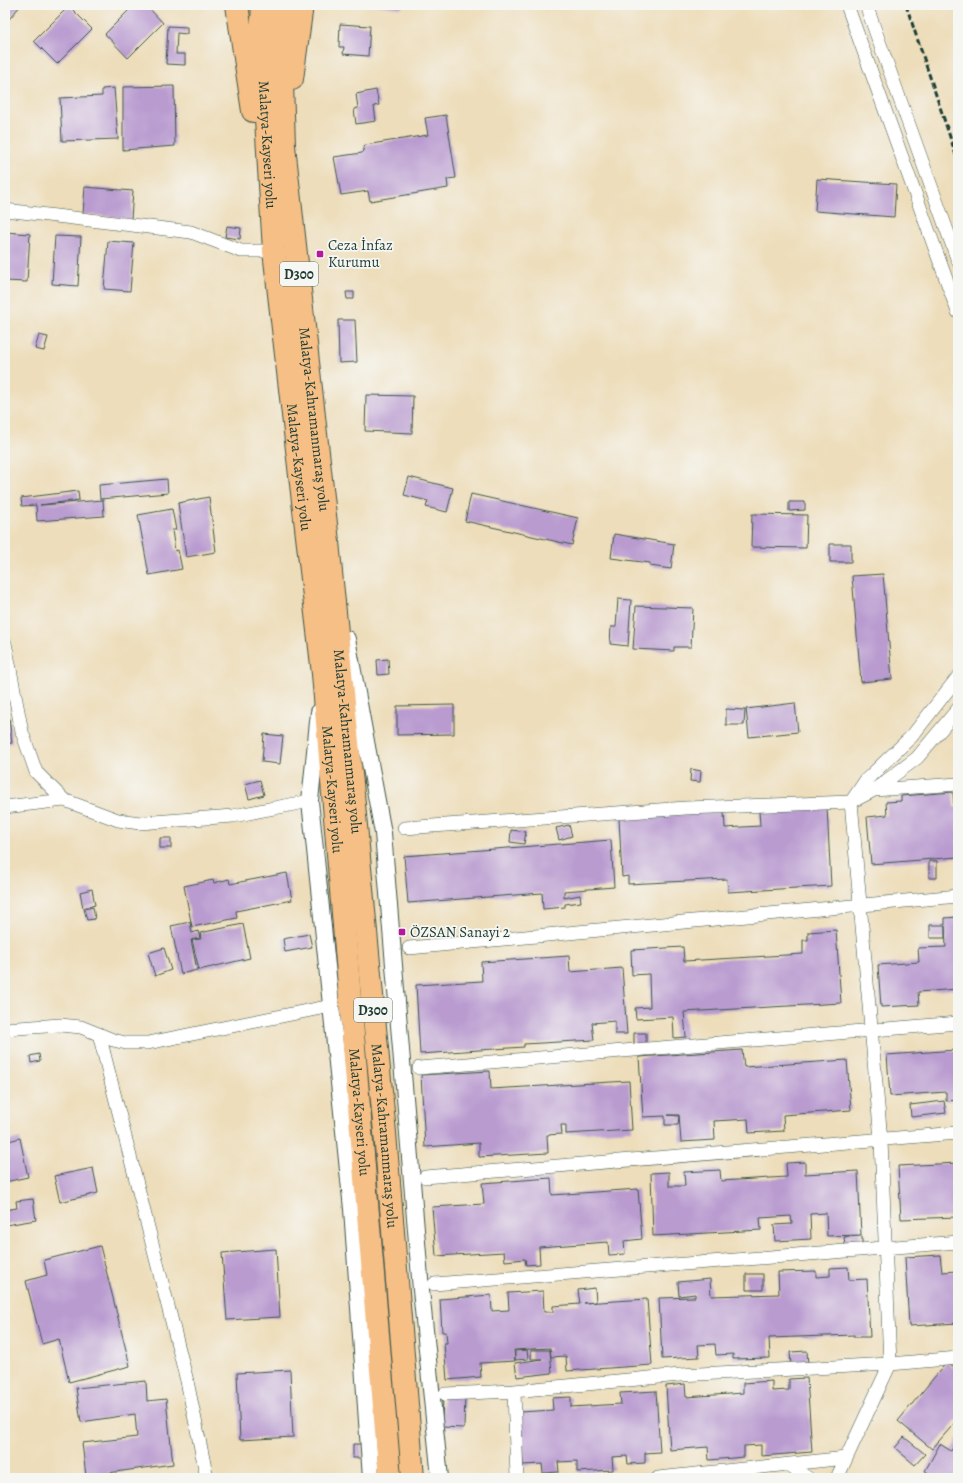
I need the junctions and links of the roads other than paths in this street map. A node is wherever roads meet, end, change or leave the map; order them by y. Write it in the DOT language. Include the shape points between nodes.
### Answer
graph roads {
  1 [pos="237,5"];
  2 [pos="263,5"];
  3 [pos="281,5"];
  4 [pos="302,5"];
  5 [pos="847,5"];
  6 [pos="866,5"];
  7 [pos="284,146"];
  8 [pos="5,210"];
  9 [pos="274,251"];
  10 [pos="958,261"];
  11 [pos="958,312"];
  12 [pos="328,542"];
  13 [pos="5,643"];
  14 [pos="323,674"];
  15 [pos="958,677"];
  16 [pos="958,709"];
  17 [pos="958,784"];
  18 [pos="874,790"];
  19 [pos="64,800"];
  20 [pos="310,801"];
  21 [pos="851,802"];
  22 [pos="5,807"];
  23 [pos="404,828"];
  24 [pos="958,896"];
  25 [pos="860,905"];
  26 [pos="409,948"];
  27 [pos="331,1006"];
  28 [pos="958,1023"];
  29 [pos="5,1029"];
  30 [pos="871,1030"];
  31 [pos="99,1034"];
  32 [pos="419,1068"];
  33 [pos="958,1133"];
  34 [pos="881,1140"];
  35 [pos="425,1177"];
  36 [pos="958,1242"];
  37 [pos="885,1247"];
  38 [pos="434,1284"];
  39 [pos="958,1358"];
  40 [pos="890,1364"];
  41 [pos="514,1391"];
  42 [pos="445,1394"];
  43 [pos="846,1458"];
  44 [pos="788,1465"];
  45 [pos="689,1476"];
  46 [pos="207,1478"];
  47 [pos="371,1478"];
  48 [pos="390,1478"];
  49 [pos="414,1478"];
  50 [pos="440,1478"];
  51 [pos="517,1478"];
  52 [pos="658,1478"];
  53 [pos="808,1478"];
  54 [pos="837,1478"];
  1 -- 9 [label="highway"];
  2 -- 9 [label="highway, Malatya-Kayseri yolu / D300" via="261,36"];
  3 -- 7 [label="highway, Malatya-Kahramanmaraş yolu / D300"];
  4 -- 7 [label="highway"];
  5 -- 11 [label="street"];
  6 -- 10 [label="street"];
  7 -- 12 [label="highway, Malatya-Kahramanmaraş yolu / D300"];
  8 -- 9 [label="street" via="190,232 241,251"];
  9 -- 14 [label="highway, Malatya-Kayseri yolu / D300"];
  12 -- 49 [label="highway, Malatya-Kahramanmaraş yolu / D300" via="383,1117"];
  12 -- 50 [label="street" via="383,833 421,1290"];
  13 -- 19 [label="street" via="22,732 36,772"];
  14 -- 20 [label="street"];
  14 -- 48 [label="highway, Malatya-Kayseri yolu / D300"];
  15 -- 21 [label="street" via="912,736 866,780"];
  16 -- 18 [label="street" via="917,758"];
  17 -- 18 [label="street"];
  18 -- 21 [label="street"];
  19 -- 20 [label="street" via="118,820 140,823 233,816"];
  19 -- 22 [label="street"];
  20 -- 27 [label="street"];
  21 -- 23 [label="street" via="686,808"];
  21 -- 25 [label="street"];
  24 -- 25 [label="street"];
  25 -- 26 [label="street"];
  25 -- 30 [label="street"];
  27 -- 31 [label="street" via="148,1043 126,1043"];
  27 -- 47 [label="street" via="352,1209"];
  28 -- 30 [label="street"];
  29 -- 31 [label="street" via="82,1027"];
  30 -- 32 [label="street"];
  30 -- 34 [label="street"];
  31 -- 46 [label="street" via="187,1381"];
  33 -- 34 [label="street"];
  34 -- 35 [label="street"];
  34 -- 37 [label="street"];
  36 -- 37 [label="street"];
  37 -- 38 [label="street"];
  37 -- 40 [label="street"];
  39 -- 40 [label="street"];
  40 -- 41 [label="street" via="680,1375"];
  40 -- 43 [label="street"];
  41 -- 42 [label="street"];
  41 -- 51 [label="street"];
  43 -- 44 [label="street"];
  43 -- 54 [label="street"];
  44 -- 45 [label="street"];
  44 -- 53 [label="street"];
  45 -- 52 [label="street"];
}
